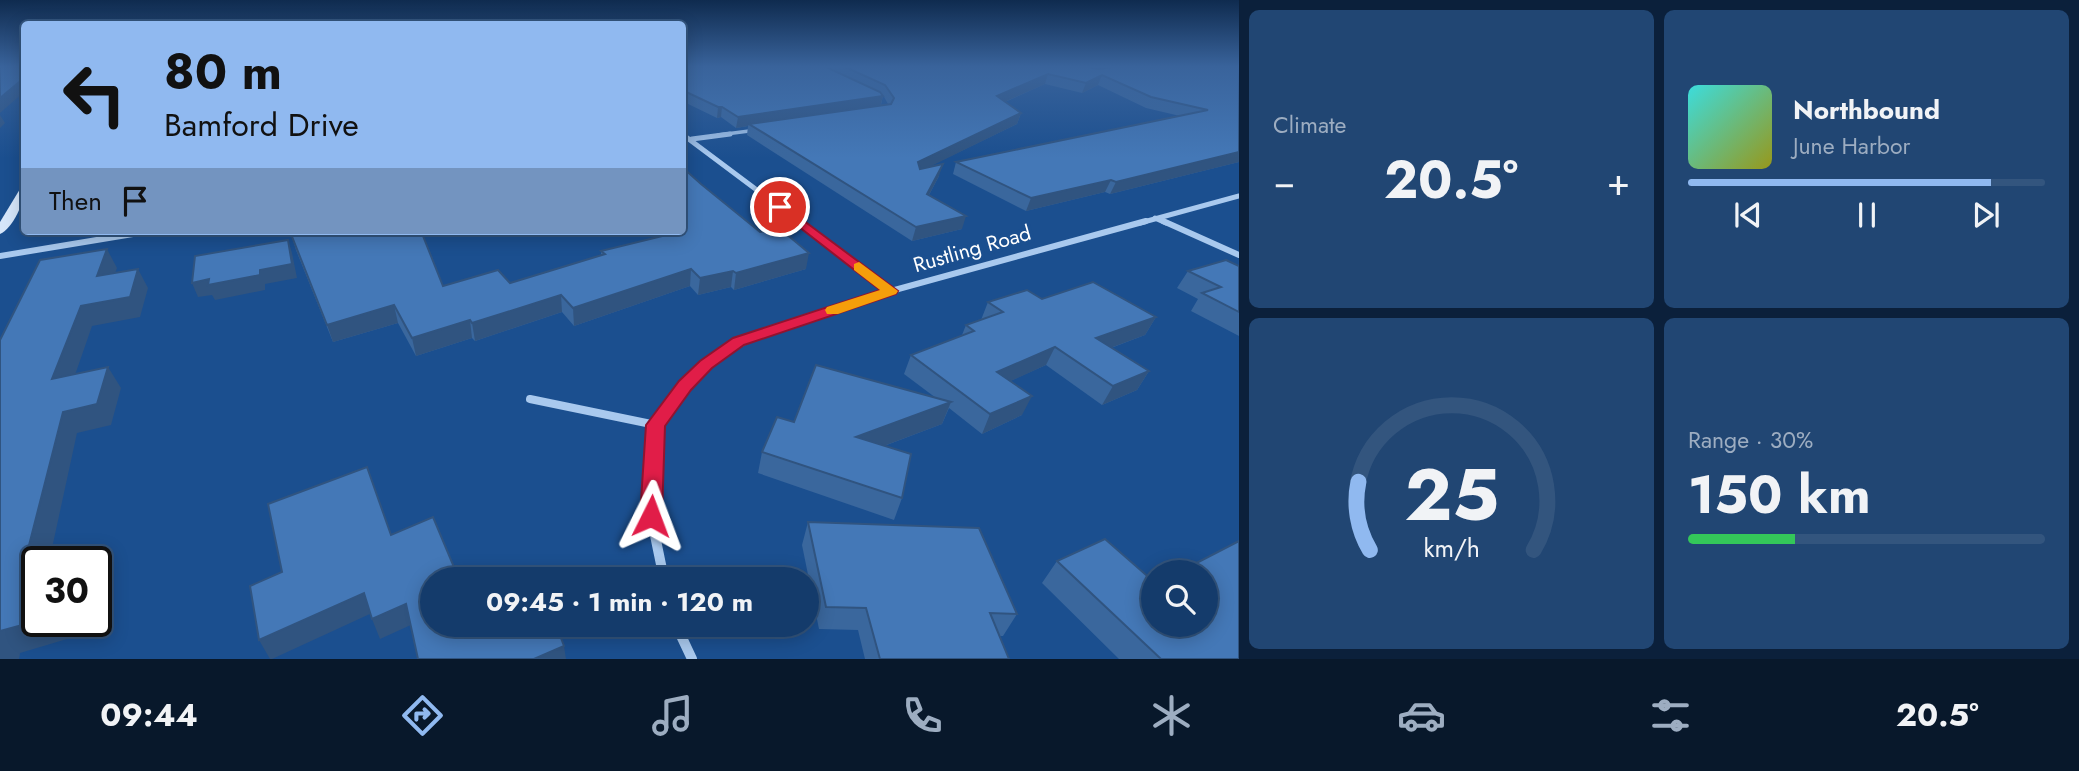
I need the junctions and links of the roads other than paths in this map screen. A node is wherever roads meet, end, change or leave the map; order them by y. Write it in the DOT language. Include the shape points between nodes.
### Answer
graph roads {
  1 [pos="758,130"];
  2 [pos="686,136"];
  3 [pos="692,139"];
  4 [pos="21,196"];
  5 [pos="1239,196"];
  6 [pos="1155,218"];
  7 [pos="0,230"];
  8 [pos="127,235"];
  9 [pos="0,256"];
  10 [pos="1239,256"];
  11 [pos="891,291"];
  12 [pos="530,398"];
  13 [pos="656,425"];
  14 [pos="661,567"];
  15 [pos="682,637"];
  16 [pos="692,659"];
  1 -- 3 [label="street"];
  2 -- 3 [label="street"];
  3 -- 11 [label="street"];
  4 -- 7 [label="street"];
  5 -- 6 [label="street, Rustling Road"];
  6 -- 10 [label="street"];
  6 -- 11 [label="street, Rustling Road"];
  8 -- 9 [label="street"];
  11 -- 13 [label="street, Rustling Road" via="738,342 685,386"];
  12 -- 13 [label="street"];
  13 -- 14 [label="street" via="651,516"];
  15 -- 16 [label="street"];
}
